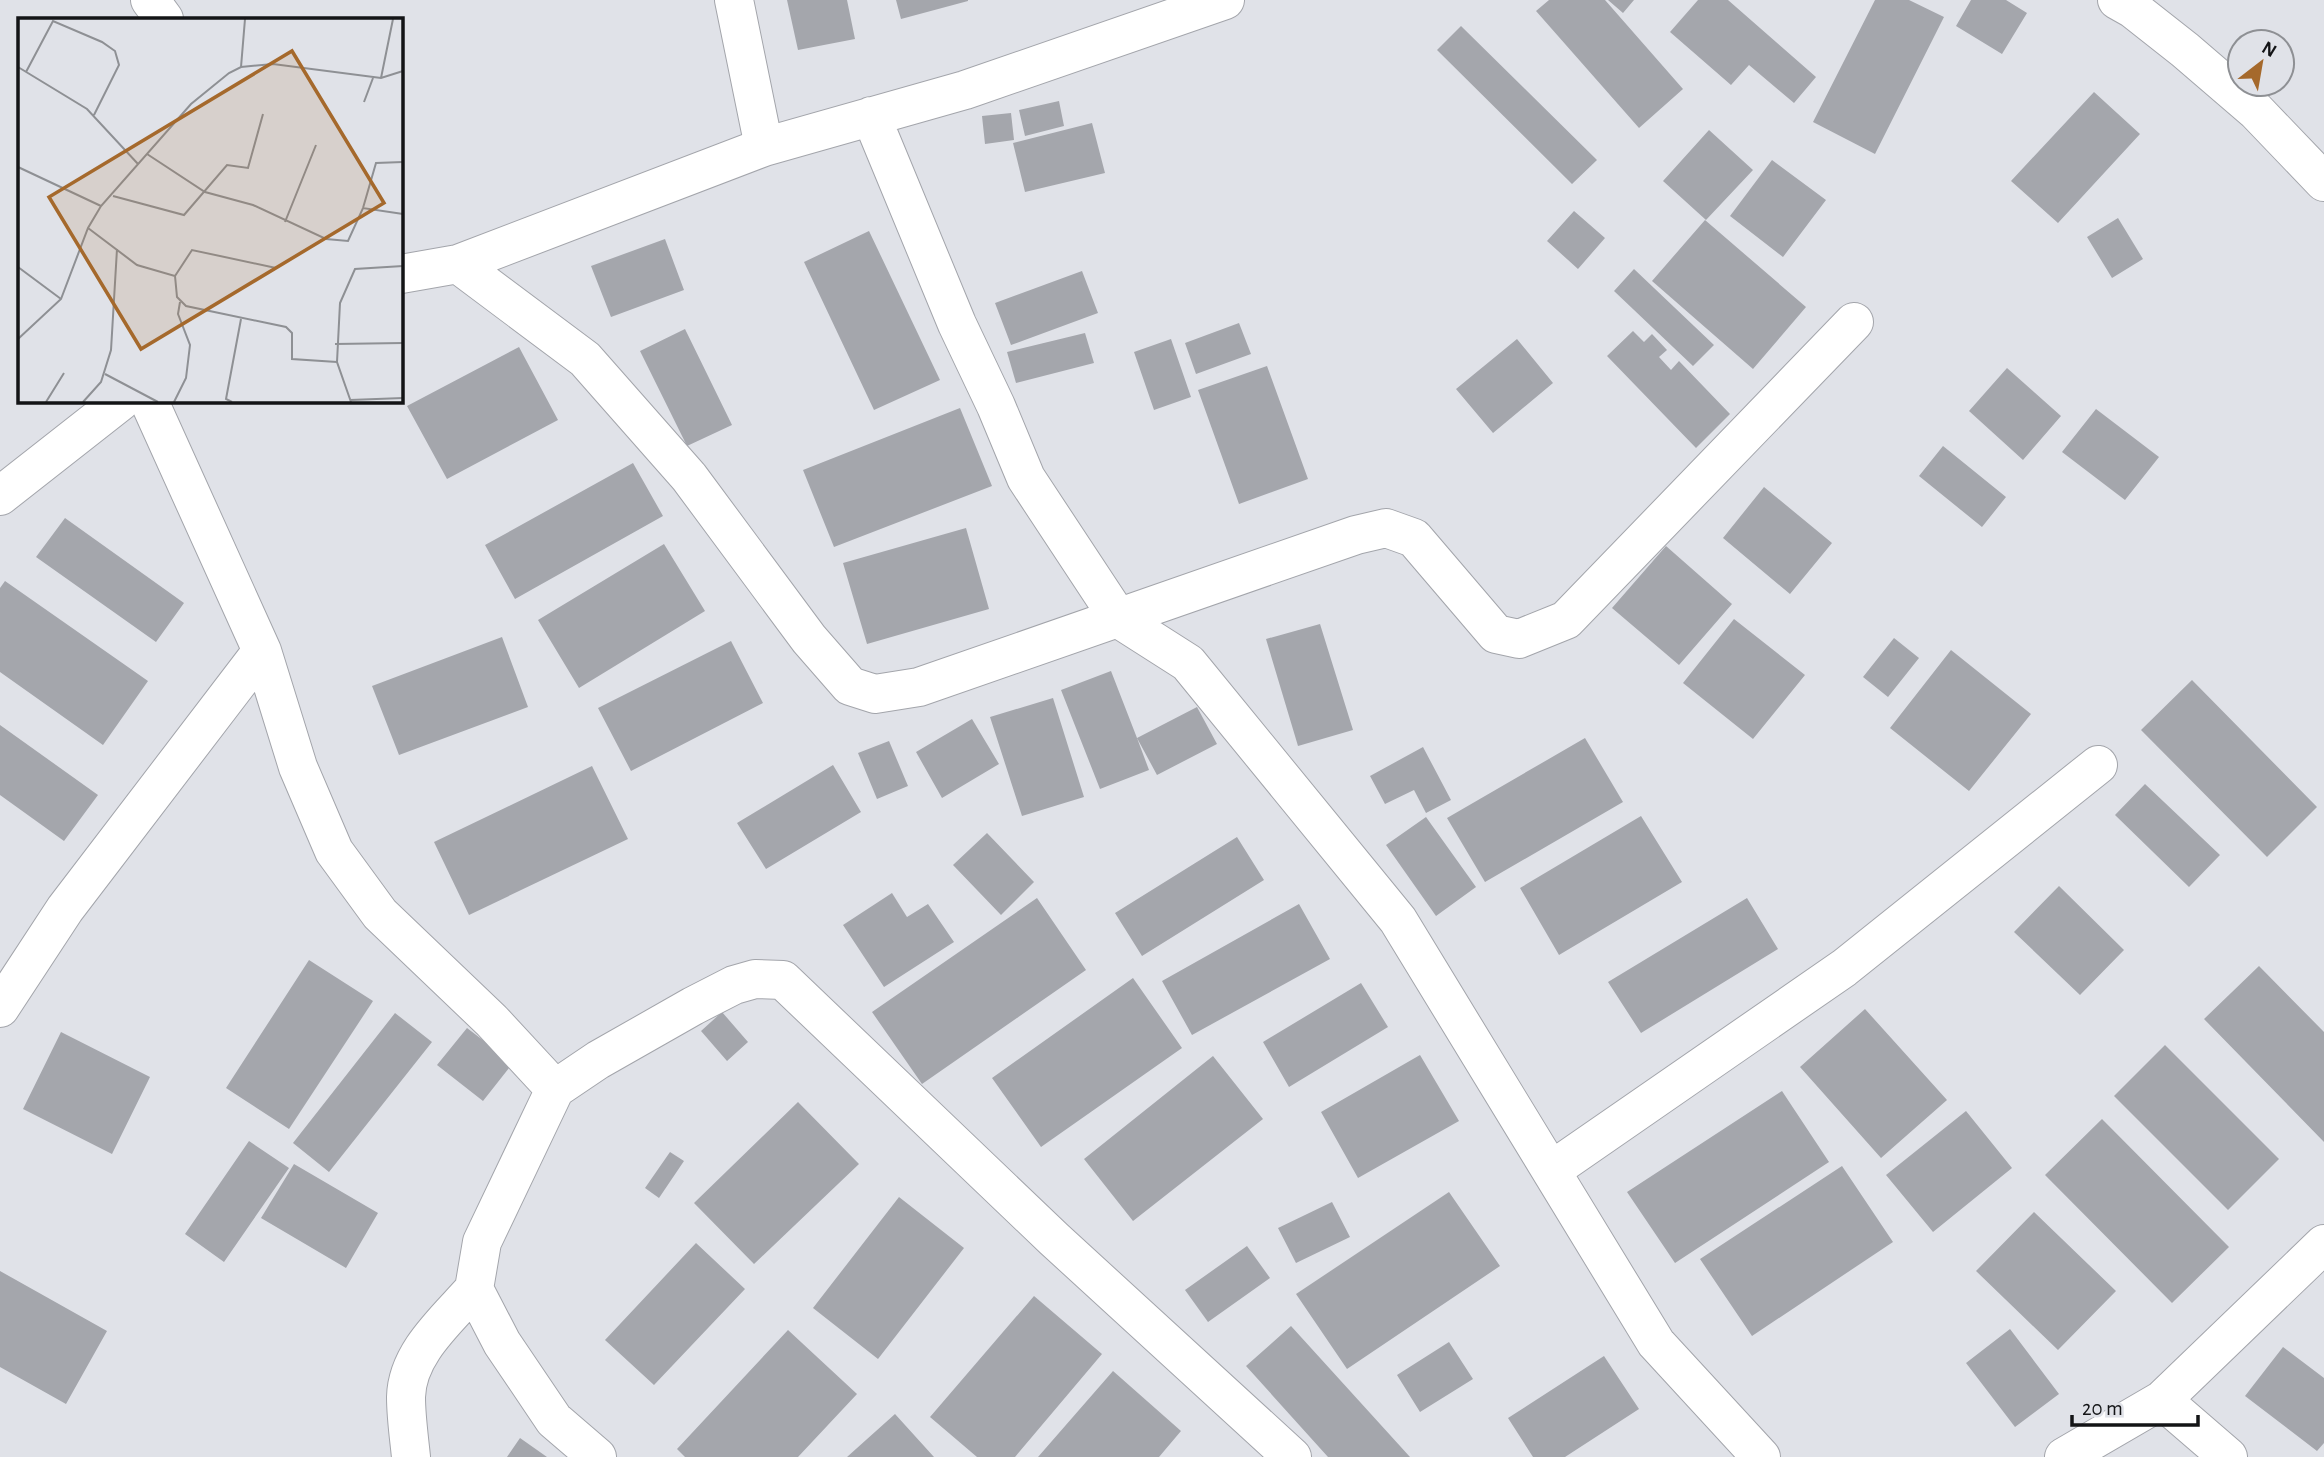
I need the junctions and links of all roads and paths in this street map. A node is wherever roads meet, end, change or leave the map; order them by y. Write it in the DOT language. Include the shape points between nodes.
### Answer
graph roads {
  1 [pos="150,0"];
  2 [pos="734,0"];
  3 [pos="1225,0"];
  4 [pos="2117,0"];
  5 [pos="163,18"];
  6 [pos="871,116"];
  7 [pos="764,147"];
  8 [pos="2324,181"];
  9 [pos="458,264"];
  10 [pos="402,274"];
  11 [pos="1854,322"];
  12 [pos="120,402"];
  13 [pos="149,402"];
  14 [pos="0,496"];
  15 [pos="1119,619"];
  16 [pos="262,651"];
  17 [pos="2098,765"];
  18 [pos="0,1008"];
  19 [pos="555,1089"];
  20 [pos="1552,1170"];
  21 [pos="2324,1244"];
  22 [pos="474,1290"];
  23 [pos="2162,1400"];
  24 [pos="411,1457"];
  25 [pos="597,1457"];
  26 [pos="1292,1457"];
  27 [pos="1760,1457"];
  28 [pos="2064,1457"];
  29 [pos="2228,1457"];
  1 -- 5 [label="street"];
  2 -- 7 [label="street"];
  3 -- 6 [label="street" via="965,90"];
  4 -- 8 [label="street" via="2175,41 2256,111"];
  6 -- 7 [label="street"];
  6 -- 15 [label="street" via="1026,478"];
  7 -- 9 [label="street"];
  9 -- 10 [label="street"];
  9 -- 15 [label="street" via="585,359 690,477 808,639 850,686 875,694 919,687"];
  11 -- 15 [label="street" via="1566,620 1519,639 1496,634 1413,538 1386,528"];
  12 -- 14 [label="street"];
  13 -- 16 [label="street"];
  15 -- 20 [label="street" via="1188,663 1398,920"];
  16 -- 18 [label="street" via="65,909"];
  16 -- 19 [label="street" via="298,766 334,851 380,914 492,1021"];
  17 -- 20 [label="street" via="1843,968"];
  19 -- 22 [label="street" via="482,1242"];
  19 -- 26 [label="street" via="734,985 755,979 783,980"];
  20 -- 27 [label="street" via="1656,1343"];
  21 -- 23 [label="street"];
  22 -- 24 [label="street" via="426,1342 412,1367 406,1395"];
  22 -- 25 [label="street" via="502,1343 554,1420"];
  23 -- 28 [label="street"];
  23 -- 29 [label="street"];
}
